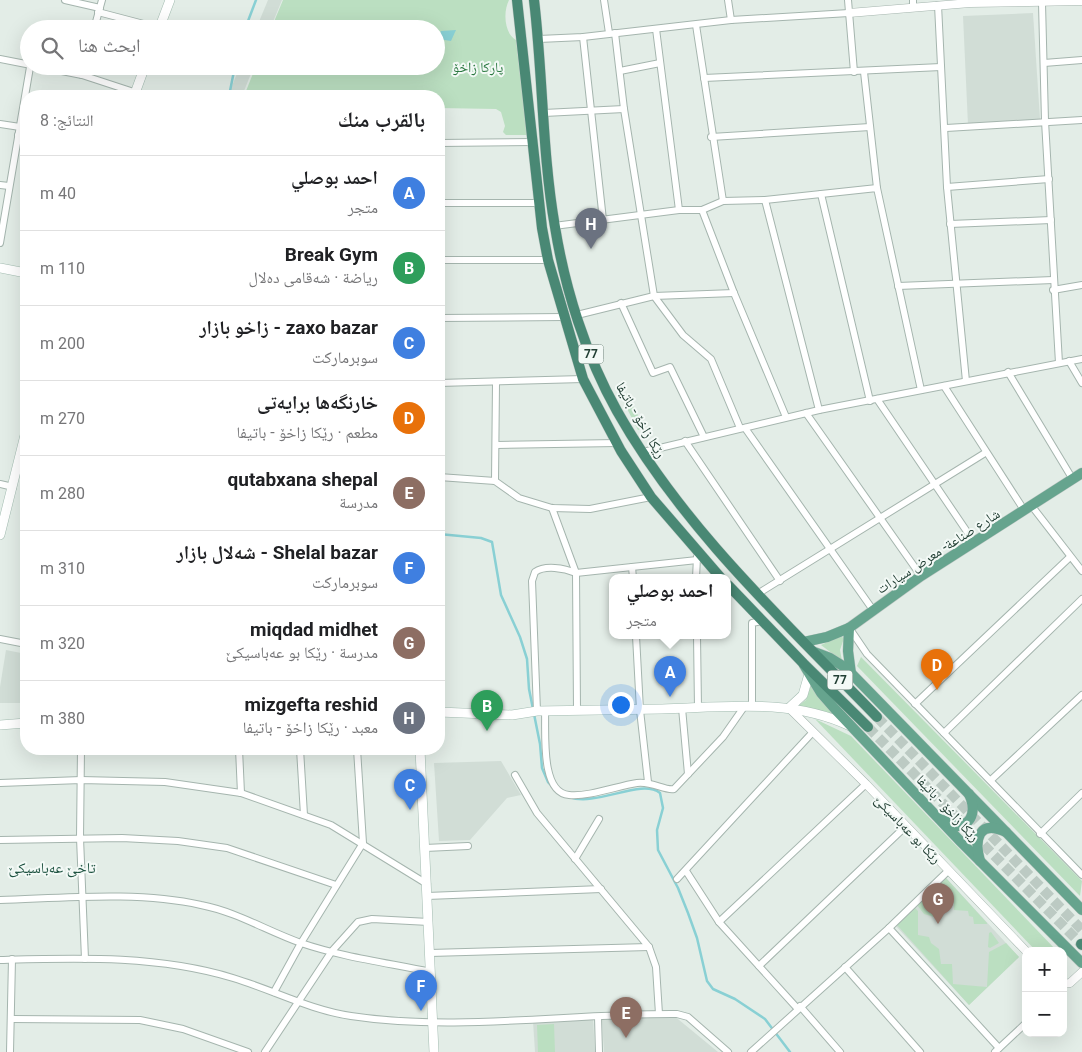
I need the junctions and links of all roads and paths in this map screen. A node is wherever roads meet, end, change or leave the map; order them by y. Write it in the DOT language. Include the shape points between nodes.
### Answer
graph roads {
  1 [pos="65,0"];
  2 [pos="102,0"];
  3 [pos="170,0"];
  4 [pos="517,0"];
  5 [pos="534,0"];
  6 [pos="604,0"];
  7 [pos="728,0"];
  8 [pos="848,0"];
  9 [pos="1082,1"];
  10 [pos="970,2"];
  11 [pos="913,3"];
  12 [pos="1042,3"];
  13 [pos="938,5"];
  14 [pos="99,10"];
  15 [pos="849,13"];
  16 [pos="96,20"];
  17 [pos="132,20"];
  18 [pos="162,20"];
  19 [pos="731,20"];
  20 [pos="696,25"];
  21 [pos="656,29"];
  22 [pos="612,33"];
  23 [pos="583,37"];
  24 [pos="539,39"];
  25 [pos="0,59"];
  26 [pos="1082,60"];
  27 [pos="660,63"];
  28 [pos="1044,63"];
  29 [pos="20,64"];
  30 [pos="941,67"];
  31 [pos="620,71"];
  32 [pos="854,72"];
  33 [pos="864,72"];
  34 [pos="29,75"];
  35 [pos="82,75"];
  36 [pos="142,75"];
  37 [pos="704,78"];
  38 [pos="26,90"];
  39 [pos="124,90"];
  40 [pos="136,90"];
  41 [pos="624,110"];
  42 [pos="592,111"];
  43 [pos="544,113"];
  44 [pos="1082,120"];
  45 [pos="1044,122"];
  46 [pos="0,124"];
  47 [pos="20,127"];
  48 [pos="870,127"];
  49 [pos="946,128"];
  50 [pos="18,135"];
  51 [pos="712,138"];
  52 [pos="534,142"];
  53 [pos="445,143"];
  54 [pos="1049,179"];
  55 [pos="0,185"];
  56 [pos="10,186"];
  57 [pos="947,187"];
  58 [pos="877,188"];
  59 [pos="820,194"];
  60 [pos="765,200"];
  61 [pos="723,201"];
  62 [pos="445,203"];
  63 [pos="540,203"];
  64 [pos="679,210"];
  65 [pos="702,210"];
  66 [pos="641,216"];
  67 [pos="603,220"];
  68 [pos="1051,220"];
  69 [pos="950,224"];
  70 [pos="554,226"];
  71 [pos="0,242"];
  72 [pos="445,260"];
  73 [pos="548,260"];
  74 [pos="0,268"];
  75 [pos="20,272"];
  76 [pos="1053,280"];
  77 [pos="956,283"];
  78 [pos="898,286"];
  79 [pos="1082,286"];
  80 [pos="1053,290"];
  81 [pos="734,293"];
  82 [pos="654,296"];
  83 [pos="621,303"];
  84 [pos="577,315"];
  85 [pos="564,317"];
  86 [pos="445,318"];
  87 [pos="1082,359"];
  88 [pos="1069,361"];
  89 [pos="1059,363"];
  90 [pos="1008,372"];
  91 [pos="583,379"];
  92 [pos="966,381"];
  93 [pos="445,383"];
  94 [pos="496,383"];
  95 [pos="1082,383"];
  96 [pos="944,386"];
  97 [pos="921,390"];
  98 [pos="874,400"];
  99 [pos="819,410"];
  100 [pos="806,413"];
  101 [pos="786,417"];
  102 [pos="743,428"];
  103 [pos="704,437"];
  104 [pos="685,441"];
  105 [pos="617,442"];
  106 [pos="496,445"];
  107 [pos="642,452"];
  108 [pos="985,452"];
  109 [pos="20,458"];
  110 [pos="1082,473"];
  111 [pos="445,477"];
  112 [pos="1072,478"];
  113 [pos="495,481"];
  114 [pos="0,484"];
  115 [pos="934,484"];
  116 [pos="12,487"];
  117 [pos="651,497"];
  118 [pos="552,508"];
  119 [pos="1028,508"];
  120 [pos="879,518"];
  121 [pos="0,535"];
  122 [pos="974,542"];
  123 [pos="830,548"];
  124 [pos="697,556"];
  125 [pos="1070,557"];
  126 [pos="632,567"];
  127 [pos="1082,571"];
  128 [pos="576,573"];
  129 [pos="633,574"];
  130 [pos="696,574"];
  131 [pos="717,574"];
  132 [pos="921,576"];
  133 [pos="780,581"];
  134 [pos="731,588"];
  135 [pos="758,593"];
  136 [pos="1082,599"];
  137 [pos="873,610"];
  138 [pos="757,622"];
  139 [pos="849,628"];
  140 [pos="636,639"];
  141 [pos="697,639"];
  142 [pos="0,640"];
  143 [pos="804,642"];
  144 [pos="20,643"];
  145 [pos="814,652"];
  146 [pos="804,664"];
  147 [pos="809,674"];
  148 [pos="852,674"];
  149 [pos="1082,695"];
  150 [pos="915,704"];
  151 [pos="748,706"];
  152 [pos="682,708"];
  153 [pos="698,708"];
  154 [pos="789,708"];
  155 [pos="541,710"];
  156 [pos="577,710"];
  157 [pos="640,710"];
  158 [pos="445,712"];
  159 [pos="877,717"];
  160 [pos="20,723"];
  161 [pos="0,725"];
  162 [pos="868,727"];
  163 [pos="855,729"];
  164 [pos="812,733"];
  165 [pos="944,733"];
  166 [pos="81,755"];
  167 [pos="239,755"];
  168 [pos="300,755"];
  169 [pos="358,755"];
  170 [pos="420,755"];
  171 [pos="688,774"];
  172 [pos="515,775"];
  173 [pos="81,780"];
  174 [pos="991,780"];
  175 [pos="648,782"];
  176 [pos="0,783"];
  177 [pos="866,784"];
  178 [pos="967,790"];
  179 [pos="241,793"];
  180 [pos="1082,793"];
  181 [pos="304,815"];
  182 [pos="599,819"];
  183 [pos="939,819"];
  184 [pos="906,826"];
  185 [pos="1009,833"];
  186 [pos="1040,834"];
  187 [pos="80,838"];
  188 [pos="0,840"];
  189 [pos="363,844"];
  190 [pos="468,846"];
  191 [pos="425,848"];
  192 [pos="575,859"];
  193 [pos="980,861"];
  194 [pos="686,871"];
  195 [pos="948,871"];
  196 [pos="1082,875"];
  197 [pos="677,879"];
  198 [pos="427,884"];
  199 [pos="336,885"];
  200 [pos="601,889"];
  201 [pos="427,896"];
  202 [pos="84,898"];
  203 [pos="0,900"];
  204 [pos="1077,902"];
  205 [pos="1082,910"];
  206 [pos="429,922"];
  207 [pos="718,922"];
  208 [pos="889,928"];
  209 [pos="301,943"];
  210 [pos="649,947"];
  211 [pos="1022,947"];
  212 [pos="332,950"];
  213 [pos="430,953"];
  214 [pos="12,959"];
  215 [pos="85,959"];
  216 [pos="0,960"];
  217 [pos="1082,963"];
  218 [pos="759,966"];
  219 [pos="844,967"];
  220 [pos="431,972"];
  221 [pos="1082,972"];
  222 [pos="1067,983"];
  223 [pos="274,992"];
  224 [pos="296,1002"];
  225 [pos="798,1007"];
  226 [pos="659,1014"];
  227 [pos="598,1017"];
  228 [pos="12,1019"];
  229 [pos="433,1022"];
  230 [pos="1022,1028"];
  231 [pos="238,1050"];
  232 [pos="997,1050"];
  233 [pos="10,1052"];
  234 [pos="248,1052"];
  235 [pos="265,1052"];
  236 [pos="434,1052"];
  237 [pos="600,1052"];
  238 [pos="728,1052"];
  239 [pos="750,1052"];
  240 [pos="840,1052"];
  241 [pos="920,1052"];
  1 -- 14 [label="street"];
  2 -- 14 [label="street"];
  3 -- 18 [label="main road"];
  4 -- 52 [label="highway, 77"];
  5 -- 24 [label="highway, رێکا زاخۆ - باتیفا / 77"];
  6 -- 22 [label="street"];
  7 -- 19 [label="street"];
  8 -- 15 [label="street"];
  9 -- 12 [label="street"];
  10 -- 12 [label="street"];
  10 -- 13 [label="street"];
  11 -- 13 [label="street"];
  11 -- 15 [label="street"];
  12 -- 28 [label="street"];
  13 -- 30 [label="street"];
  14 -- 16 [label="street"];
  14 -- 17 [label="street"];
  15 -- 19 [label="street"];
  15 -- 32 [label="street"];
  19 -- 20 [label="street"];
  20 -- 21 [label="street"];
  20 -- 37 [label="street"];
  21 -- 22 [label="street"];
  21 -- 27 [label="street"];
  22 -- 23 [label="street"];
  22 -- 31 [label="street"];
  23 -- 24 [label="street"];
  23 -- 42 [label="street"];
  24 -- 43 [label="highway, رێکا زاخۆ - باتیفا / 77"];
  25 -- 29 [label="street"];
  26 -- 28 [label="street"];
  27 -- 31 [label="street"];
  27 -- 64 [label="street"];
  28 -- 45 [label="street"];
  30 -- 33 [label="street"];
  30 -- 49 [label="street"];
  31 -- 41 [label="street"];
  32 -- 33 [label="street"];
  32 -- 37 [label="street"];
  33 -- 48 [label="street"];
  34 -- 38 [label="street"];
  35 -- 39 [label="street"];
  36 -- 40 [label="main road"];
  37 -- 51 [label="street"];
  41 -- 42 [label="street"];
  41 -- 66 [label="street"];
  42 -- 43 [label="street"];
  42 -- 67 [label="street"];
  43 -- 70 [label="highway, رێکا زاخۆ - باتیفا / 77"];
  44 -- 45 [label="street"];
  45 -- 49 [label="street"];
  45 -- 54 [label="street"];
  46 -- 47 [label="street"];
  47 -- 50 [label="street"];
  48 -- 51 [label="street"];
  48 -- 58 [label="street"];
  49 -- 57 [label="street"];
  50 -- 56 [label="street"];
  51 -- 61 [label="street"];
  52 -- 53 [label="street"];
  52 -- 63 [label="highway, 77"];
  54 -- 57 [label="street"];
  54 -- 68 [label="street"];
  55 -- 56 [label="street"];
  56 -- 71 [label="street"];
  57 -- 69 [label="street"];
  58 -- 59 [label="street"];
  58 -- 78 [label="street"];
  59 -- 60 [label="street"];
  59 -- 98 [label="street"];
  60 -- 61 [label="street"];
  60 -- 99 [label="street"];
  61 -- 65 [label="street"];
  62 -- 63 [label="street"];
  63 -- 73 [label="highway, 77"];
  64 -- 65 [label="street"];
  64 -- 66 [label="street"];
  65 -- 81 [label="street"];
  66 -- 67 [label="street"];
  66 -- 82 [label="street"];
  67 -- 70 [label="street"];
  68 -- 69 [label="street"];
  68 -- 76 [label="street"];
  69 -- 77 [label="street"];
  70 -- 84 [label="highway, رێکا زاخۆ - باتیفا / 77"];
  72 -- 73 [label="street"];
  73 -- 85 [label="highway, 77"];
  74 -- 75 [label="main road"];
  76 -- 77 [label="street"];
  76 -- 80 [label="street"];
  77 -- 78 [label="street"];
  77 -- 92 [label="street"];
  78 -- 97 [label="street"];
  79 -- 80 [label="street"];
  80 -- 89 [label="street"];
  81 -- 82 [label="street"];
  81 -- 101 [label="street"];
  82 -- 83 [label="street"];
  82 -- 102 [label="street" via="683,335 711,359"];
  83 -- 84 [label="street"];
  83 -- 103 [label="street" via="653,372 670,367"];
  84 -- 107 [label="highway, رێکا زاخۆ - باتیفا / 77" via="591,356"];
  85 -- 86 [label="street"];
  85 -- 91 [label="highway, 77"];
  87 -- 88 [label="street"];
  88 -- 89 [label="street"];
  88 -- 95 [label="street"];
  89 -- 90 [label="street"];
  90 -- 92 [label="street"];
  90 -- 112 [label="street"];
  91 -- 94 [label="street"];
  91 -- 105 [label="highway, 77"];
  92 -- 96 [label="street"];
  93 -- 94 [label="street"];
  94 -- 106 [label="street"];
  96 -- 97 [label="street"];
  96 -- 108 [label="street"];
  97 -- 98 [label="street"];
  98 -- 99 [label="street"];
  98 -- 115 [label="street"];
  99 -- 100 [label="street"];
  100 -- 101 [label="street"];
  100 -- 120 [label="street"];
  101 -- 102 [label="street"];
  102 -- 103 [label="street"];
  102 -- 123 [label="street"];
  103 -- 104 [label="street"];
  104 -- 107 [label="street"];
  104 -- 133 [label="street"];
  105 -- 106 [label="street"];
  105 -- 117 [label="highway, 77"];
  106 -- 113 [label="street"];
  107 -- 135 [label="highway, رێکا زاخۆ - باتیفا / 77" via="686,512"];
  108 -- 115 [label="street"];
  108 -- 119 [label="street"];
  109 -- 116 [label="main road"];
  110 -- 112 [label="main road, شارع صناعة- معرض سيارات"];
  111 -- 113 [label="street"];
  112 -- 119 [label="main road, شارع صناعة- معرض سيارات"];
  113 -- 118 [label="street" via="518,498"];
  114 -- 116 [label="street"];
  115 -- 120 [label="street"];
  115 -- 122 [label="street"];
  116 -- 121 [label="main road"];
  117 -- 118 [label="street" via="590,509"];
  117 -- 124 [label="highway, 77"];
  118 -- 128 [label="street"];
  119 -- 122 [label="main road, شارع صناعة- معرض سيارات"];
  119 -- 125 [label="street"];
  120 -- 123 [label="street"];
  120 -- 132 [label="street"];
  122 -- 132 [label="main road, شارع صناعة- معرض سيارات"];
  123 -- 133 [label="street"];
  123 -- 137 [label="street"];
  124 -- 126 [label="street"];
  124 -- 130 [label="street"];
  124 -- 131 [label="highway, 77"];
  125 -- 127 [label="street"];
  125 -- 150 [label="street"];
  126 -- 128 [label="street"];
  126 -- 129 [label="street"];
  128 -- 155 [label="street" via="544,568 532,576"];
  128 -- 156 [label="street"];
  132 -- 137 [label="main road, شارع صناعة- معرض سيارات"];
  133 -- 135 [label="street"];
  134 -- 138 [label="highway, رێکا زاخۆ - باتیفا / 77" via="752,611"];
  135 -- 143 [label="highway, رێکا زاخۆ - باتیفا / 77"];
  136 -- 165 [label="street"];
  137 -- 139 [label="main road, شارع صناعة- معرض سيارات"];
  138 -- 146 [label="highway, رێکا زاخۆ - باتیفا / 77"];
  138 -- 151 [label="street"];
  139 -- 143 [label="main road, شارع صناعة- معرض سيارات"];
  139 -- 148 [label="main road"];
  139 -- 150 [label="street" via="867,654"];
  140 -- 157 [label="street"];
  141 -- 153 [label="street"];
  142 -- 144 [label="street"];
  143 -- 145 [label="highway, رێکا زاخۆ - باتیفا / 77"];
  145 -- 148 [label="main road" via="838,662"];
  145 -- 159 [label="highway, رێکا زاخۆ - باتیفا / 77"];
  146 -- 147 [label="main road, رێکا زاخۆ - باتیفا"];
  146 -- 162 [label="highway, رێکا زاخۆ - باتیفا / 77"];
  147 -- 154 [label="main road" via="802,695"];
  147 -- 163 [label="main road, رێکا زاخۆ - باتیفا" via="828,702"];
  148 -- 178 [label="main road"];
  149 -- 174 [label="street"];
  150 -- 165 [label="street"];
  151 -- 153 [label="main road"];
  151 -- 154 [label="main road"];
  151 -- 171 [label="street"];
  152 -- 153 [label="main road"];
  152 -- 157 [label="main road"];
  152 -- 171 [label="street"];
  154 -- 163 [label="main road"];
  154 -- 164 [label="street, رێكا بو عه‌باسيكێ"];
  155 -- 156 [label="main road"];
  155 -- 158 [label="main road" via="519,715"];
  155 -- 175 [label="street" via="550,779 558,790 571,796"];
  156 -- 157 [label="main road"];
  157 -- 175 [label="street"];
  160 -- 161 [label="main road"];
  163 -- 183 [label="main road, رێکا زاخۆ - باتیفا"];
  164 -- 177 [label="street, رێكا بو عه‌باسيكێ"];
  164 -- 194 [label="street"];
  165 -- 174 [label="street"];
  166 -- 173 [label="street"];
  167 -- 179 [label="street"];
  168 -- 181 [label="street"];
  169 -- 189 [label="street"];
  170 -- 191 [label="main road"];
  171 -- 175 [label="street" via="671,790"];
  172 -- 192 [label="street" via="537,813"];
  173 -- 176 [label="street"];
  173 -- 179 [label="street" via="165,782"];
  173 -- 187 [label="street"];
  174 -- 186 [label="street"];
  177 -- 184 [label="street, رێكا بو عه‌باسيكێ"];
  177 -- 207 [label="street"];
  178 -- 183 [label="main road" via="973,805 969,820 958,826"];
  178 -- 185 [label="main road"];
  179 -- 181 [label="street"];
  180 -- 186 [label="street"];
  181 -- 189 [label="street" via="331,825"];
  182 -- 192 [label="street"];
  183 -- 193 [label="main road, رێکا زاخۆ - باتیفا"];
  184 -- 195 [label="street, رێكا بو عه‌باسيكێ"];
  184 -- 218 [label="street"];
  185 -- 193 [label="main road" via="989,828 981,832 976,841"];
  185 -- 204 [label="main road"];
  186 -- 196 [label="street"];
  187 -- 188 [label="street"];
  187 -- 199 [label="street" via="178,841 227,848"];
  187 -- 202 [label="street"];
  189 -- 198 [label="street"];
  189 -- 199 [label="street"];
  190 -- 191 [label="street"];
  191 -- 198 [label="main road"];
  192 -- 200 [label="street"];
  193 -- 217 [label="main road, رێکا زاخۆ - باتیفا"];
  194 -- 197 [label="street"];
  194 -- 207 [label="street"];
  195 -- 208 [label="street"];
  195 -- 211 [label="street, رێكا بو عه‌باسيكێ"];
  198 -- 201 [label="main road"];
  199 -- 209 [label="street"];
  200 -- 201 [label="street"];
  200 -- 210 [label="street"];
  201 -- 206 [label="main road"];
  202 -- 203 [label="street"];
  202 -- 209 [label="street" via="159,899 201,904 234,913"];
  202 -- 215 [label="street"];
  204 -- 205 [label="main road"];
  206 -- 212 [label="street" via="372,919 358,922"];
  206 -- 213 [label="main road"];
  207 -- 218 [label="street"];
  208 -- 219 [label="street"];
  208 -- 232 [label="street"];
  209 -- 212 [label="street"];
  209 -- 223 [label="street"];
  210 -- 213 [label="street"];
  210 -- 226 [label="street" via="656,967"];
  212 -- 220 [label="street"];
  212 -- 224 [label="street"];
  213 -- 220 [label="main road"];
  214 -- 215 [label="street"];
  214 -- 216 [label="street"];
  214 -- 228 [label="street"];
  215 -- 223 [label="street" via="139,959 178,964"];
  218 -- 225 [label="street"];
  219 -- 225 [label="street"];
  219 -- 241 [label="street"];
  220 -- 229 [label="main road"];
  221 -- 222 [label="street"];
  223 -- 224 [label="street"];
  224 -- 229 [label="street" via="351,1016"];
  224 -- 235 [label="street"];
  225 -- 239 [label="street"];
  225 -- 240 [label="street"];
  226 -- 227 [label="street"];
  226 -- 238 [label="street" via="688,1017"];
  227 -- 229 [label="street"];
  227 -- 237 [label="street"];
  228 -- 231 [label="street" via="140,1020 183,1029"];
  228 -- 233 [label="street"];
  229 -- 236 [label="main road"];
  230 -- 232 [label="street"];
  231 -- 234 [label="street"];
}
